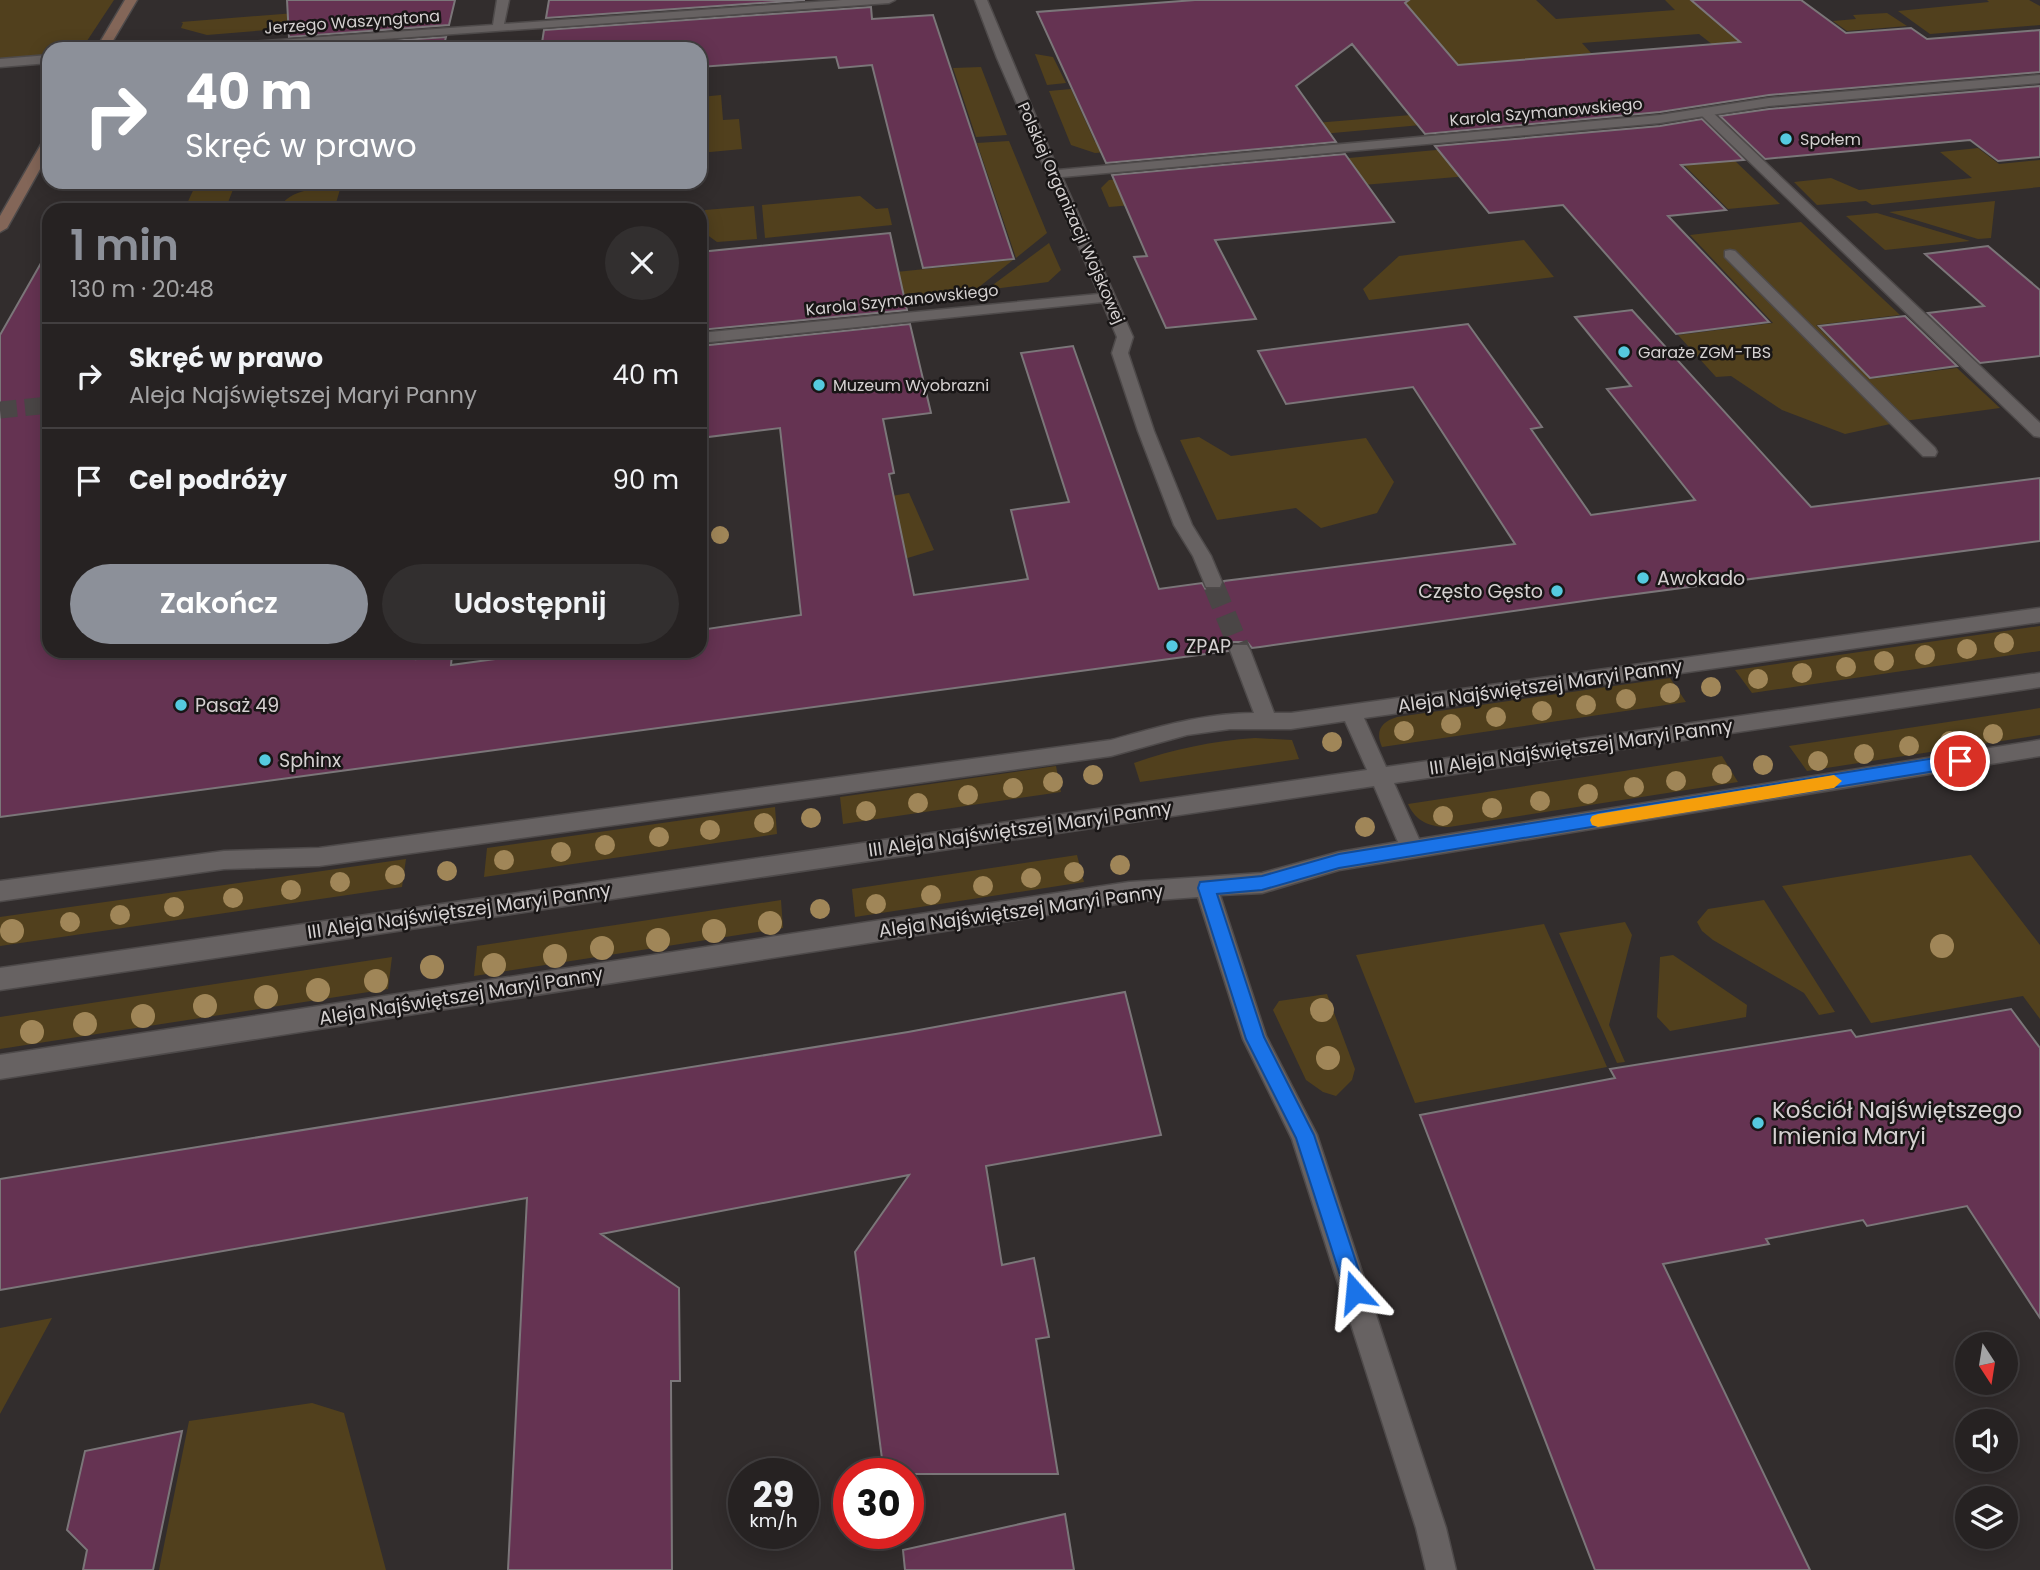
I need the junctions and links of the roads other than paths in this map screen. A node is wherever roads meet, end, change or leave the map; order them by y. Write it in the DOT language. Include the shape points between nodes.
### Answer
graph roads {
  1 [pos="131,0"];
  2 [pos="503,0"];
  3 [pos="889,0"];
  4 [pos="981,0"];
  5 [pos="498,28"];
  6 [pos="106,42"];
  7 [pos="296,42"];
  8 [pos="42,60"];
  9 [pos="0,63"];
  10 [pos="2040,79"];
  11 [pos="1705,112"];
  12 [pos="42,153"];
  13 [pos="1054,174"];
  14 [pos="0,228"];
  15 [pos="1730,254"];
  16 [pos="1108,297"];
  17 [pos="707,337"];
  18 [pos="2040,432"];
  19 [pos="1928,452"];
  20 [pos="1213,582"];
  21 [pos="2040,615"];
  22 [pos="1240,650"];
  23 [pos="2040,680"];
  24 [pos="1352,713"];
  25 [pos="1267,721"];
  26 [pos="2040,748"];
  27 [pos="1380,776"];
  28 [pos="1413,851"];
  29 [pos="1206,888"];
  30 [pos="0,891"];
  31 [pos="0,979"];
  32 [pos="0,1067"];
  33 [pos="1441,1570"];
  1 -- 6 [label="street"];
  2 -- 5 [label="street"];
  3 -- 5 [label="street, Jerzego Waszyngtona"];
  4 -- 13 [label="street, Polskiej Organizacji Wojskowej"];
  5 -- 7 [label="street, Jerzego Waszyngtona"];
  8 -- 9 [label="street"];
  10 -- 11 [label="street, Karola Szymanowskiego" via="1769,102"];
  11 -- 13 [label="street, Karola Szymanowskiego"];
  11 -- 18 [label="street"];
  12 -- 14 [label="street"];
  13 -- 16 [label="street, Polskiej Organizacji Wojskowej"];
  15 -- 19 [label="street"];
  16 -- 17 [label="street, Karola Szymanowskiego"];
  16 -- 20 [label="street, Polskiej Organizacji Wojskowej" via="1125,337 1120,353 1146,431 1182,524"];
  21 -- 24 [label="street, Aleja Najświętszej Maryi Panny"];
  22 -- 25 [label="street"];
  23 -- 27 [label="street, III Aleja Najświętszej Maryi Panny"];
  24 -- 25 [label="street, Aleja Najświętszej Maryi Panny"];
  24 -- 27 [label="street"];
  25 -- 30 [label="street, Aleja Najświętszej Maryi Panny" via="1187,727 1111,748 319,857 224,859"];
  26 -- 28 [label="street, Aleja Najświętszej Maryi Panny"];
  27 -- 28 [label="street"];
  27 -- 31 [label="street, III Aleja Najświętszej Maryi Panny"];
  28 -- 29 [label="street, Aleja Najświętszej Maryi Panny" via="1339,861 1262,883"];
  29 -- 32 [label="street, Aleja Najświętszej Maryi Panny" via="1129,892"];
  29 -- 33 [label="street" via="1255,1039 1304,1135"];
}
